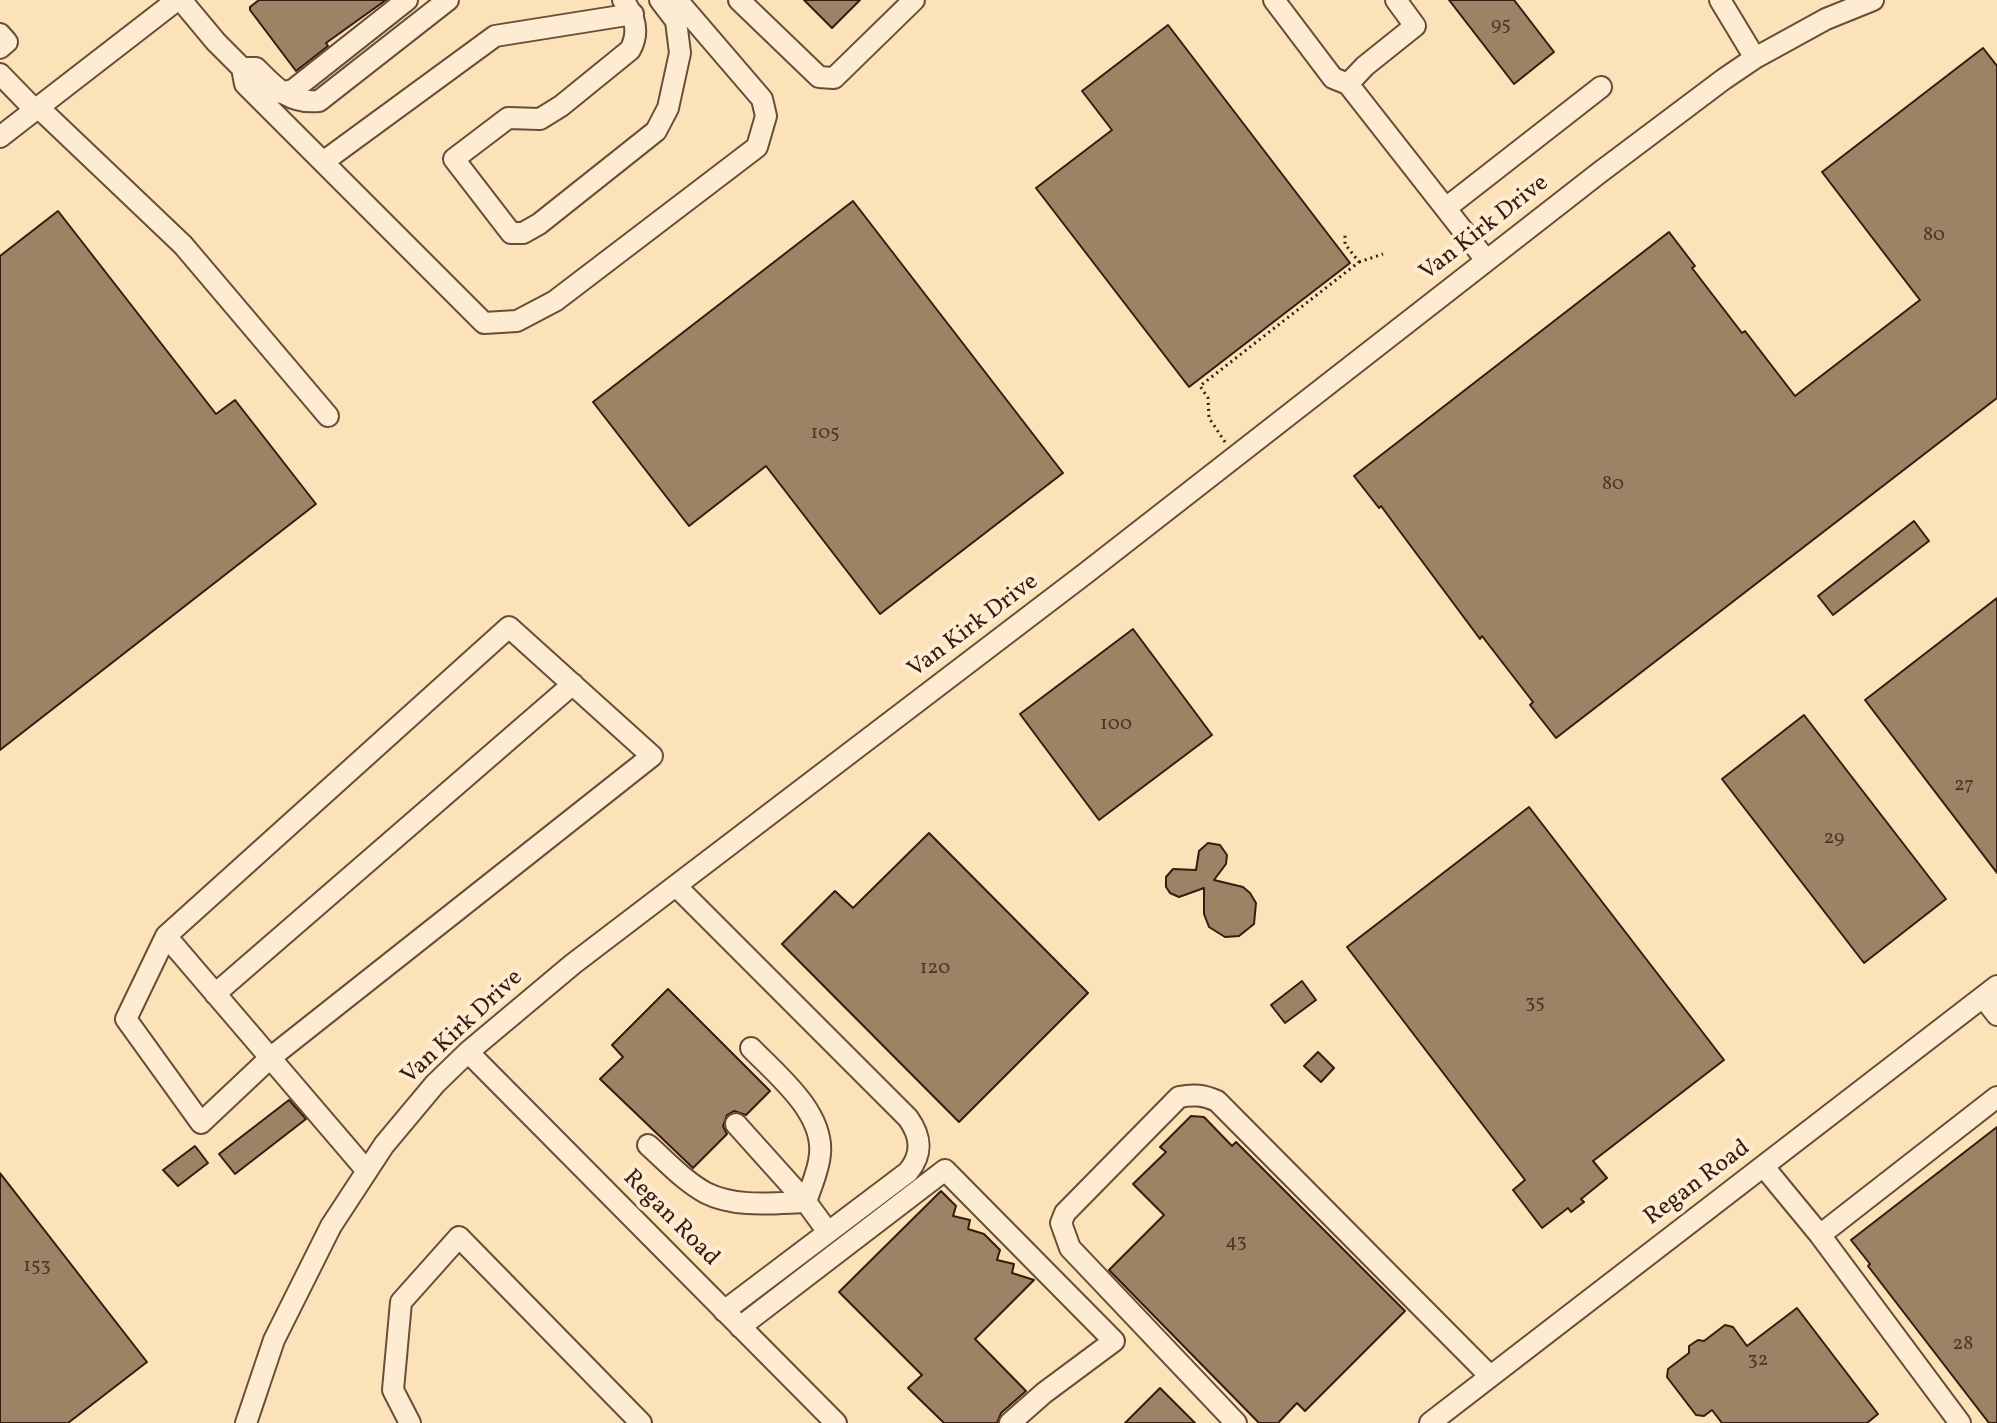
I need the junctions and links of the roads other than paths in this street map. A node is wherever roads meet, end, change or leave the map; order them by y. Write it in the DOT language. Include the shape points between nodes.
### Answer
graph roads {
  1 [pos="179,0"];
  2 [pos="407,0"];
  3 [pos="448,0"];
  4 [pos="660,0"];
  5 [pos="677,0"];
  6 [pos="739,0"];
  7 [pos="914,0"];
  8 [pos="1274,0"];
  9 [pos="1396,0"];
  10 [pos="1720,0"];
  11 [pos="1873,0"];
  12 [pos="628,7"];
  13 [pos="0,34"];
  14 [pos="0,48"];
  15 [pos="1755,58"];
  16 [pos="242,68"];
  17 [pos="0,74"];
  18 [pos="1348,84"];
  19 [pos="1601,87"];
  20 [pos="281,93"];
  21 [pos="36,108"];
  22 [pos="0,137"];
  23 [pos="323,162"];
  24 [pos="1446,208"];
  25 [pos="1486,260"];
  26 [pos="328,416"];
  27 [pos="573,684"];
  28 [pos="676,886"];
  29 [pos="166,936"];
  30 [pos="1990,991"];
  31 [pos="215,994"];
  32 [pos="1997,1015"];
  33 [pos="751,1048"];
  34 [pos="468,1052"];
  35 [pos="270,1058"];
  36 [pos="1997,1097"];
  37 [pos="736,1124"];
  38 [pos="648,1145"];
  39 [pos="1764,1167"];
  40 [pos="367,1171"];
  41 [pos="806,1202"];
  42 [pos="828,1232"];
  43 [pos="1820,1235"];
  44 [pos="724,1311"];
  45 [pos="740,1327"];
  46 [pos="1490,1376"];
  47 [pos="246,1423"];
  48 [pos="410,1423"];
  49 [pos="641,1423"];
  50 [pos="836,1423"];
  51 [pos="1010,1423"];
  52 [pos="1236,1423"];
  53 [pos="1430,1423"];
  54 [pos="1960,1423"];
  1 -- 16 [label="street"];
  1 -- 21 [label="street"];
  2 -- 20 [label="street" via="293,90"];
  3 -- 20 [label="street" via="319,101 294,100"];
  4 -- 12 [label="street" via="676,21 680,53 668,108 656,131 539,224 511,233 454,159 508,118 540,119 561,106 630,50 636,32"];
  5 -- 23 [label="street" via="762,99 766,116 757,147 555,301 517,321 484,323"];
  6 -- 7 [label="street" via="819,77 834,78"];
  8 -- 18 [label="street" via="1333,78"];
  9 -- 18 [label="street" via="1415,26"];
  10 -- 15 [label="street"];
  11 -- 15 [label="street, Van Kirk Drive"];
  12 -- 23 [label="street" via="598,20 495,36"];
  13 -- 14 [label="street" via="7,42"];
  15 -- 25 [label="street, Van Kirk Drive"];
  16 -- 20 [label="street" via="256,68"];
  16 -- 23 [label="street" via="245,84"];
  17 -- 21 [label="street"];
  18 -- 24 [label="street"];
  19 -- 24 [label="street"];
  21 -- 22 [label="street"];
  21 -- 26 [label="street" via="183,245"];
  24 -- 25 [label="street"];
  25 -- 28 [label="street, Van Kirk Drive"];
  27 -- 29 [label="street" via="509,627"];
  27 -- 31 [label="street"];
  27 -- 35 [label="street" via="652,756"];
  28 -- 34 [label="street, Van Kirk Drive"];
  28 -- 42 [label="street" via="915,1128 915,1164"];
  29 -- 31 [label="street"];
  29 -- 35 [label="street" via="126,1019 201,1123"];
  30 -- 32 [label="street"];
  30 -- 39 [label="street, Regan Road"];
  31 -- 35 [label="street"];
  33 -- 41 [label="street" via="792,1091 818,1132 820,1155"];
  34 -- 40 [label="street, Van Kirk Drive" via="435,1084"];
  34 -- 44 [label="street, Regan Road"];
  35 -- 40 [label="street"];
  36 -- 43 [label="street"];
  37 -- 41 [label="street"];
  38 -- 41 [label="street" via="715,1196 747,1203"];
  39 -- 43 [label="street"];
  39 -- 46 [label="street, Regan Road"];
  40 -- 47 [label="street, Van Kirk Drive" via="331,1226 274,1340"];
  41 -- 42 [label="street"];
  42 -- 44 [label="street"];
  43 -- 54 [label="street"];
  44 -- 45 [label="street, Regan Road"];
  45 -- 50 [label="street, Regan Road"];
  45 -- 51 [label="street" via="945,1170 1114,1341"];
  46 -- 52 [label="street" via="1217,1101 1192,1094 1179,1097 1061,1223 1070,1248"];
  46 -- 53 [label="street, Regan Road"];
  48 -- 49 [label="street" via="393,1390 401,1302 459,1237"];
}
